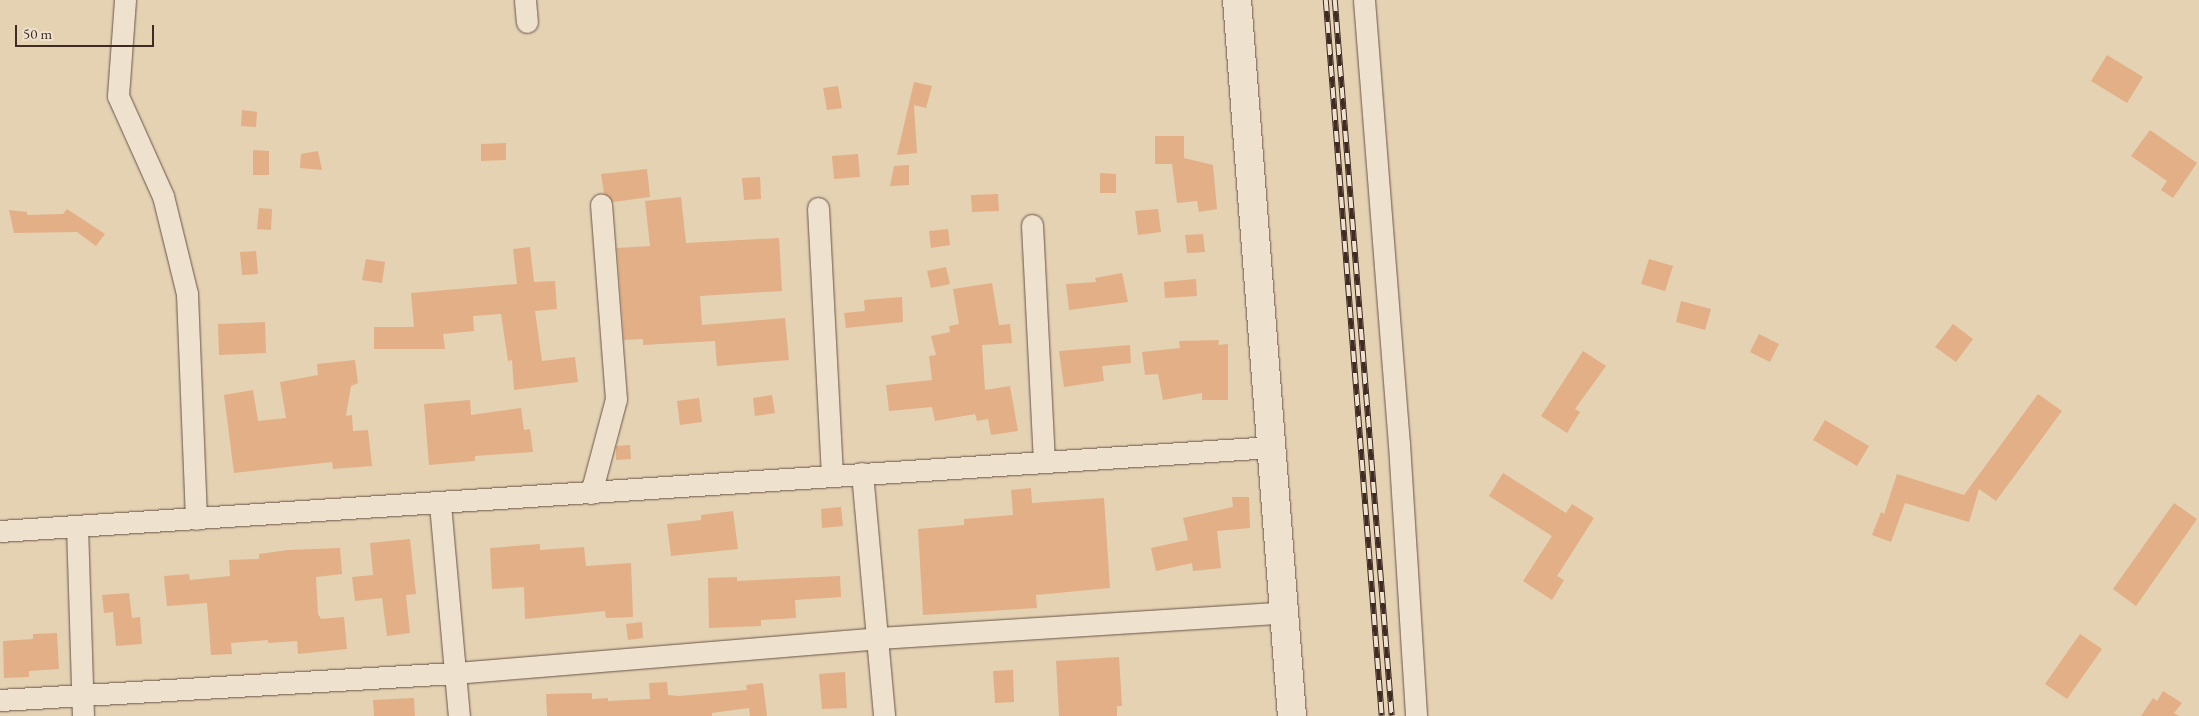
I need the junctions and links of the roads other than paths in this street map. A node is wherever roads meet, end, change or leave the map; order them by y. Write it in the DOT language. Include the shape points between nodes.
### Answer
graph roads {
  1 [pos="125,0"];
  2 [pos="525,0"];
  3 [pos="1237,0"];
  4 [pos="1364,0"];
  5 [pos="528,22"];
  6 [pos="601,205"];
  7 [pos="818,208"];
  8 [pos="1032,225"];
  9 [pos="1273,447"];
  10 [pos="1044,461"];
  11 [pos="862,473"];
  12 [pos="832,476"];
  13 [pos="591,493"];
  14 [pos="440,504"];
  15 [pos="196,519"];
  16 [pos="77,526"];
  17 [pos="0,531"];
  18 [pos="1285,612"];
  19 [pos="877,638"];
  20 [pos="455,673"];
  21 [pos="81,695"];
  22 [pos="0,700"];
  23 [pos="83,716"];
  24 [pos="459,716"];
  25 [pos="884,716"];
  26 [pos="1292,716"];
  27 [pos="1416,716"];
  1 -- 15 [label="street" via="118,96 163,196 188,294"];
  2 -- 5 [label="street"];
  3 -- 9 [label="street"];
  4 -- 27 [label="street" via="1399,444"];
  6 -- 13 [label="street" via="616,400"];
  7 -- 12 [label="street"];
  8 -- 10 [label="street"];
  9 -- 10 [label="street"];
  9 -- 18 [label="street"];
  10 -- 11 [label="street"];
  11 -- 12 [label="street"];
  11 -- 19 [label="street"];
  12 -- 13 [label="street"];
  13 -- 14 [label="street"];
  14 -- 15 [label="street"];
  14 -- 20 [label="street"];
  15 -- 16 [label="street"];
  16 -- 17 [label="street"];
  16 -- 21 [label="street"];
  18 -- 19 [label="street"];
  18 -- 26 [label="street"];
  19 -- 20 [label="street"];
  19 -- 25 [label="street"];
  20 -- 21 [label="street"];
  20 -- 24 [label="street"];
  21 -- 22 [label="street"];
  21 -- 23 [label="street"];
}
